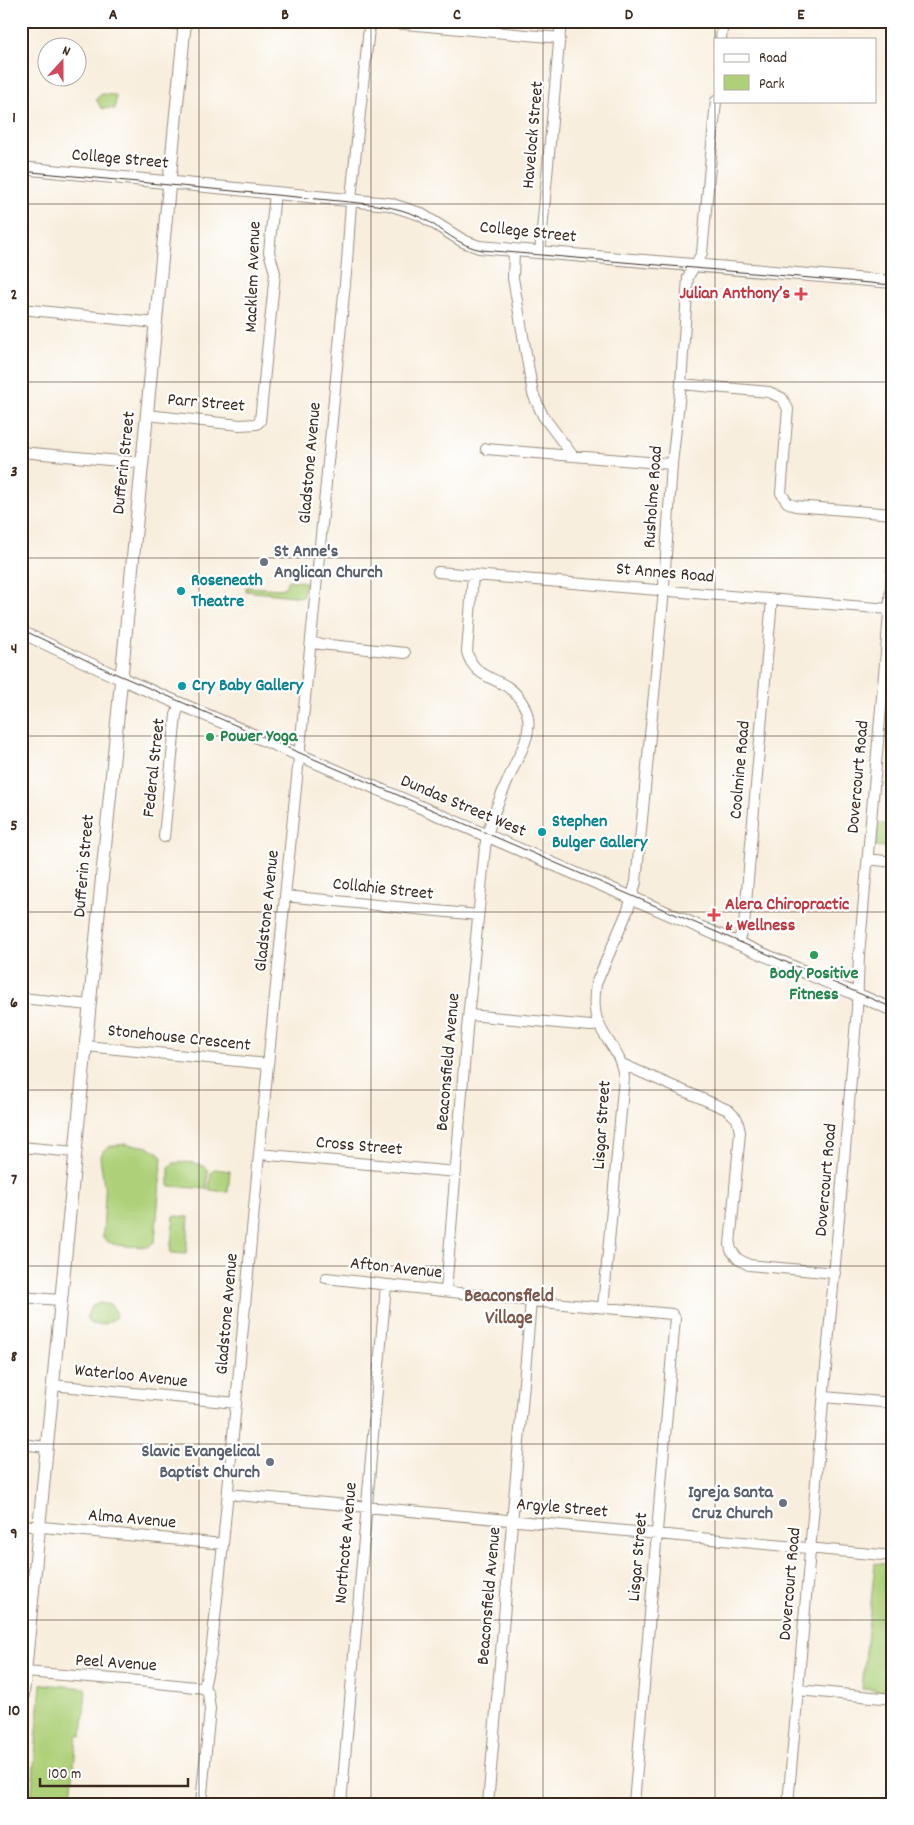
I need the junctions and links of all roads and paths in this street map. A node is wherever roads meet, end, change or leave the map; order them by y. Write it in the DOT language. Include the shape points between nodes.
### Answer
graph roads {
  1 [pos="152,21"];
  2 [pos="561,21"];
  3 [pos="723,21"];
  4 [pos="376,22"];
  5 [pos="184,23"];
  6 [pos="560,38"];
  7 [pos="722,38"];
  8 [pos="716,102"];
  9 [pos="21,168"];
  10 [pos="169,182"];
  11 [pos="275,193"];
  12 [pos="351,200"];
  13 [pos="514,251"];
  14 [pos="540,253"];
  15 [pos="695,266"];
  16 [pos="893,282"];
  17 [pos="21,309"];
  18 [pos="156,323"];
  19 [pos="681,384"];
  20 [pos="147,415"];
  21 [pos="260,421"];
  22 [pos="486,449"];
  23 [pos="21,452"];
  24 [pos="573,456"];
  25 [pos="142,463"];
  26 [pos="672,464"];
  27 [pos="893,514"];
  28 [pos="893,560"];
  29 [pos="438,572"];
  30 [pos="473,575"];
  31 [pos="663,590"];
  32 [pos="772,599"];
  33 [pos="889,609"];
  34 [pos="21,632"];
  35 [pos="311,643"];
  36 [pos="890,652"];
  37 [pos="405,653"];
  38 [pos="120,678"];
  39 [pos="180,704"];
  40 [pos="299,755"];
  41 [pos="487,836"];
  42 [pos="164,837"];
  43 [pos="868,859"];
  44 [pos="893,862"];
  45 [pos="286,896"];
  46 [pos="631,898"];
  47 [pos="478,915"];
  48 [pos="737,944"];
  49 [pos="858,995"];
  50 [pos="21,998"];
  51 [pos="90,1005"];
  52 [pos="893,1010"];
  53 [pos="469,1015"];
  54 [pos="599,1025"];
  55 [pos="86,1046"];
  56 [pos="268,1064"];
  57 [pos="622,1064"];
  58 [pos="21,1147"];
  59 [pos="75,1152"];
  60 [pos="259,1154"];
  61 [pos="456,1172"];
  62 [pos="835,1273"];
  63 [pos="326,1278"];
  64 [pos="386,1286"];
  65 [pos="446,1291"];
  66 [pos="21,1296"];
  67 [pos="60,1300"];
  68 [pos="531,1301"];
  69 [pos="603,1307"];
  70 [pos="672,1314"];
  71 [pos="52,1385"];
  72 [pos="824,1397"];
  73 [pos="893,1403"];
  74 [pos="236,1404"];
  75 [pos="21,1444"];
  76 [pos="46,1447"];
  77 [pos="228,1494"];
  78 [pos="367,1507"];
  79 [pos="512,1520"];
  80 [pos="21,1526"];
  81 [pos="38,1527"];
  82 [pos="658,1534"];
  83 [pos="223,1544"];
  84 [pos="810,1548"];
  85 [pos="893,1556"];
  86 [pos="25,1672"];
  87 [pos="204,1688"];
  88 [pos="798,1690"];
  89 [pos="893,1698"];
  90 [pos="21,1714"];
  91 [pos="201,1804"];
  92 [pos="341,1804"];
  93 [pos="488,1804"];
  94 [pos="634,1804"];
  95 [pos="788,1804"];
  1 -- 5 [label="street"];
  2 -- 6 [label="street, Havelock Street"];
  3 -- 7 [label="street"];
  4 -- 6 [label="street"];
  4 -- 12 [label="street, Gladstone Avenue" via="370,26 368,34"];
  5 -- 10 [label="main road, Dufferin Street"];
  6 -- 14 [label="street, Havelock Street"];
  8 -- 15 [label="street, Rusholme Road" via="702,253"];
  9 -- 10 [label="main road, College Street"];
  10 -- 11 [label="main road, College Street"];
  10 -- 18 [label="main road, Dufferin Street"];
  11 -- 12 [label="main road, College Street"];
  11 -- 21 [label="street, Macklem Avenue" via="269,252 275,273"];
  12 -- 13 [label="main road, College Street" via="404,208 426,217 471,245"];
  12 -- 35 [label="street, Gladstone Avenue"];
  13 -- 14 [label="main road, College Street"];
  13 -- 24 [label="street" via="513,278 533,394 542,416"];
  14 -- 15 [label="main road, College Street"];
  15 -- 16 [label="main road, College Street"];
  15 -- 19 [label="street, Rusholme Road" via="688,277"];
  17 -- 18 [label="street"];
  18 -- 20 [label="main road, Dufferin Street"];
  19 -- 26 [label="street, Rusholme Road"];
  19 -- 27 [label="street" via="769,392 782,398 788,409 781,493 787,502 795,506"];
  20 -- 21 [label="street, Parr Street" via="240,425 258,424"];
  20 -- 25 [label="main road, Dufferin Street"];
  22 -- 24 [label="street"];
  23 -- 25 [label="street"];
  24 -- 26 [label="street"];
  25 -- 38 [label="main road, Dufferin Street"];
  26 -- 31 [label="street, Rusholme Road"];
  28 -- 33 [label="street, Dovercourt Road"];
  29 -- 30 [label="street, St Annes Road"];
  30 -- 31 [label="street, St Annes Road"];
  30 -- 41 [label="street, Beaconsfield Avenue" via="469,660 483,674 517,694 529,724 525,742"];
  31 -- 32 [label="street, St Annes Road"];
  31 -- 46 [label="street, Rusholme Road" via="639,854"];
  32 -- 33 [label="street, St Annes Road"];
  32 -- 48 [label="street, Coolmine Road" via="744,926"];
  33 -- 36 [label="street, Dovercourt Road"];
  34 -- 38 [label="main road, Dundas Street West"];
  35 -- 37 [label="street"];
  35 -- 40 [label="street, Gladstone Avenue"];
  36 -- 43 [label="street, Dovercourt Road"];
  38 -- 39 [label="main road, Dundas Street West"];
  38 -- 51 [label="main road, Dufferin Street"];
  39 -- 40 [label="main road, Dundas Street West"];
  39 -- 42 [label="street, Federal Street" via="176,715"];
  40 -- 41 [label="main road, Dundas Street West"];
  40 -- 45 [label="street, Gladstone Avenue"];
  41 -- 46 [label="main road, Dundas Street West"];
  41 -- 47 [label="street, Beaconsfield Avenue"];
  43 -- 44 [label="street"];
  43 -- 49 [label="street, Dovercourt Road"];
  45 -- 47 [label="street, Collahie Street"];
  45 -- 56 [label="street, Gladstone Avenue"];
  46 -- 48 [label="main road, Dundas Street West"];
  46 -- 54 [label="street, Lisgar Street" via="596,984 595,1007"];
  47 -- 53 [label="street, Beaconsfield Avenue"];
  48 -- 49 [label="main road, Dundas Street West"];
  49 -- 52 [label="main road, Dundas Street West"];
  49 -- 62 [label="street, Dovercourt Road"];
  50 -- 51 [label="street"];
  51 -- 55 [label="main road, Dufferin Street"];
  53 -- 54 [label="street"];
  53 -- 61 [label="street, Beaconsfield Avenue"];
  54 -- 57 [label="street, Lisgar Street"];
  55 -- 56 [label="street, Stonehouse Crescent"];
  55 -- 59 [label="main road, Dufferin Street"];
  56 -- 60 [label="street, Gladstone Avenue"];
  57 -- 62 [label="street" via="721,1106 737,1119 740,1132 730,1245 738,1260 760,1267"];
  57 -- 69 [label="street, Lisgar Street" via="624,1078"];
  58 -- 59 [label="street"];
  59 -- 67 [label="main road, Dufferin Street"];
  60 -- 61 [label="street, Cross Street"];
  60 -- 74 [label="street, Gladstone Avenue"];
  61 -- 65 [label="street, Beaconsfield Avenue"];
  62 -- 72 [label="street, Dovercourt Road"];
  63 -- 64 [label="street, Afton Avenue"];
  64 -- 65 [label="street, Afton Avenue"];
  64 -- 78 [label="street, Northcote Avenue"];
  65 -- 68 [label="street, Afton Avenue"];
  66 -- 67 [label="street"];
  67 -- 71 [label="main road, Dufferin Street"];
  68 -- 69 [label="street, Afton Avenue"];
  68 -- 79 [label="street, Beaconsfield Avenue"];
  69 -- 70 [label="street, Afton Avenue"];
  70 -- 82 [label="street, Lisgar Street" via="675,1318"];
  71 -- 74 [label="street, Waterloo Avenue"];
  71 -- 76 [label="main road, Dufferin Street"];
  72 -- 73 [label="street"];
  72 -- 84 [label="street, Dovercourt Road"];
  74 -- 77 [label="street, Gladstone Avenue"];
  75 -- 76 [label="street"];
  76 -- 81 [label="main road, Dufferin Street"];
  77 -- 78 [label="street, Argyle Street"];
  77 -- 83 [label="street, Gladstone Avenue"];
  78 -- 79 [label="street, Argyle Street"];
  78 -- 92 [label="street, Northcote Avenue"];
  79 -- 82 [label="street, Argyle Street"];
  79 -- 93 [label="street, Beaconsfield Avenue"];
  80 -- 81 [label="street, Alma Avenue"];
  81 -- 83 [label="street, Alma Avenue"];
  81 -- 86 [label="main road, Dufferin Street"];
  82 -- 84 [label="street, Argyle Street"];
  82 -- 94 [label="street, Lisgar Street"];
  83 -- 87 [label="street, Gladstone Avenue"];
  84 -- 85 [label="street, Argyle Street"];
  84 -- 88 [label="street, Dovercourt Road"];
  86 -- 87 [label="street, Peel Avenue"];
  86 -- 90 [label="main road, Dufferin Street"];
  87 -- 91 [label="street, Gladstone Avenue" via="210,1709"];
  88 -- 89 [label="street"];
  88 -- 95 [label="street, Dovercourt Road"];
}
